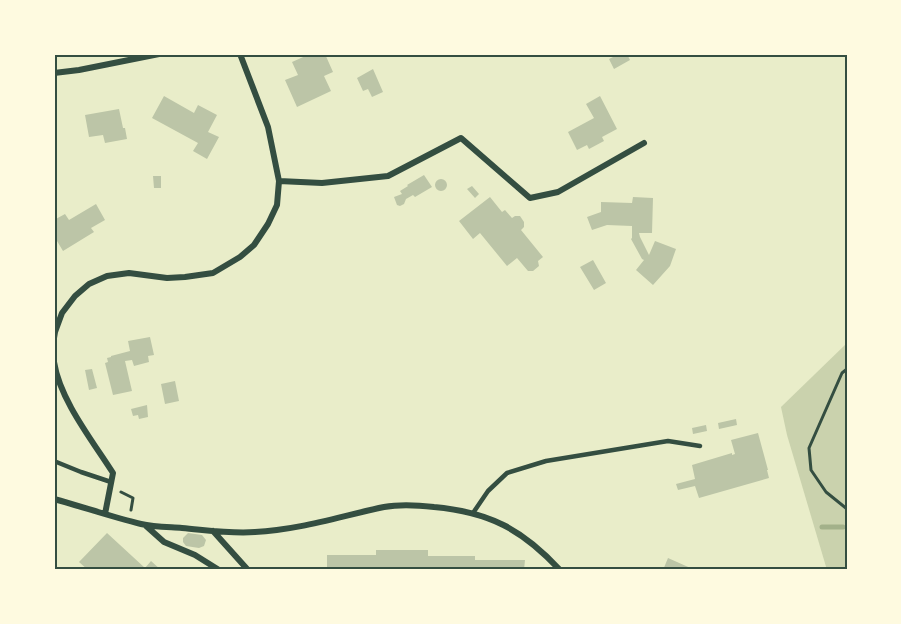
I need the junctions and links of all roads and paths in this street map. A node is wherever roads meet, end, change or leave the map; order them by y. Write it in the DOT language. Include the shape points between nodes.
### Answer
graph roads {
  1 [pos="159,54"];
  2 [pos="240,54"];
  3 [pos="54,73"];
  4 [pos="644,143"];
  5 [pos="279,181"];
  6 [pos="54,338"];
  7 [pos="54,362"];
  8 [pos="847,369"];
  9 [pos="700,446"];
  10 [pos="54,461"];
  11 [pos="111,485"];
  12 [pos="54,499"];
  13 [pos="847,510"];
  14 [pos="473,513"];
  15 [pos="105,514"];
  16 [pos="129,521"];
  17 [pos="144,525"];
  18 [pos="213,531"];
  19 [pos="219,570"];
  20 [pos="248,570"];
  21 [pos="560,570"];
  1 -- 3 [label="street"];
  2 -- 5 [label="street" via="268,127"];
  4 -- 5 [label="street" via="558,192 530,198 461,138 388,176 322,183"];
  5 -- 6 [label="street" via="277,205 268,224 240,257 213,273 185,277 129,273 107,276 75,296 62,313"];
  7 -- 11 [label="street" via="64,396 112,473"];
  8 -- 13 [label="path" via="809,448 811,470 826,492"];
  9 -- 14 [label="lane" via="668,441 546,461 507,473"];
  10 -- 11 [label="lane"];
  11 -- 15 [label="street"];
  11 -- 16 [label="path" via="133,498"];
  12 -- 15 [label="street"];
  14 -- 18 [label="street" via="403,505 301,526 254,532"];
  14 -- 21 [label="street" via="522,536"];
  15 -- 16 [label="street"];
  16 -- 17 [label="street"];
  17 -- 18 [label="street"];
  17 -- 19 [label="street" via="164,542"];
  18 -- 20 [label="street"];
}
